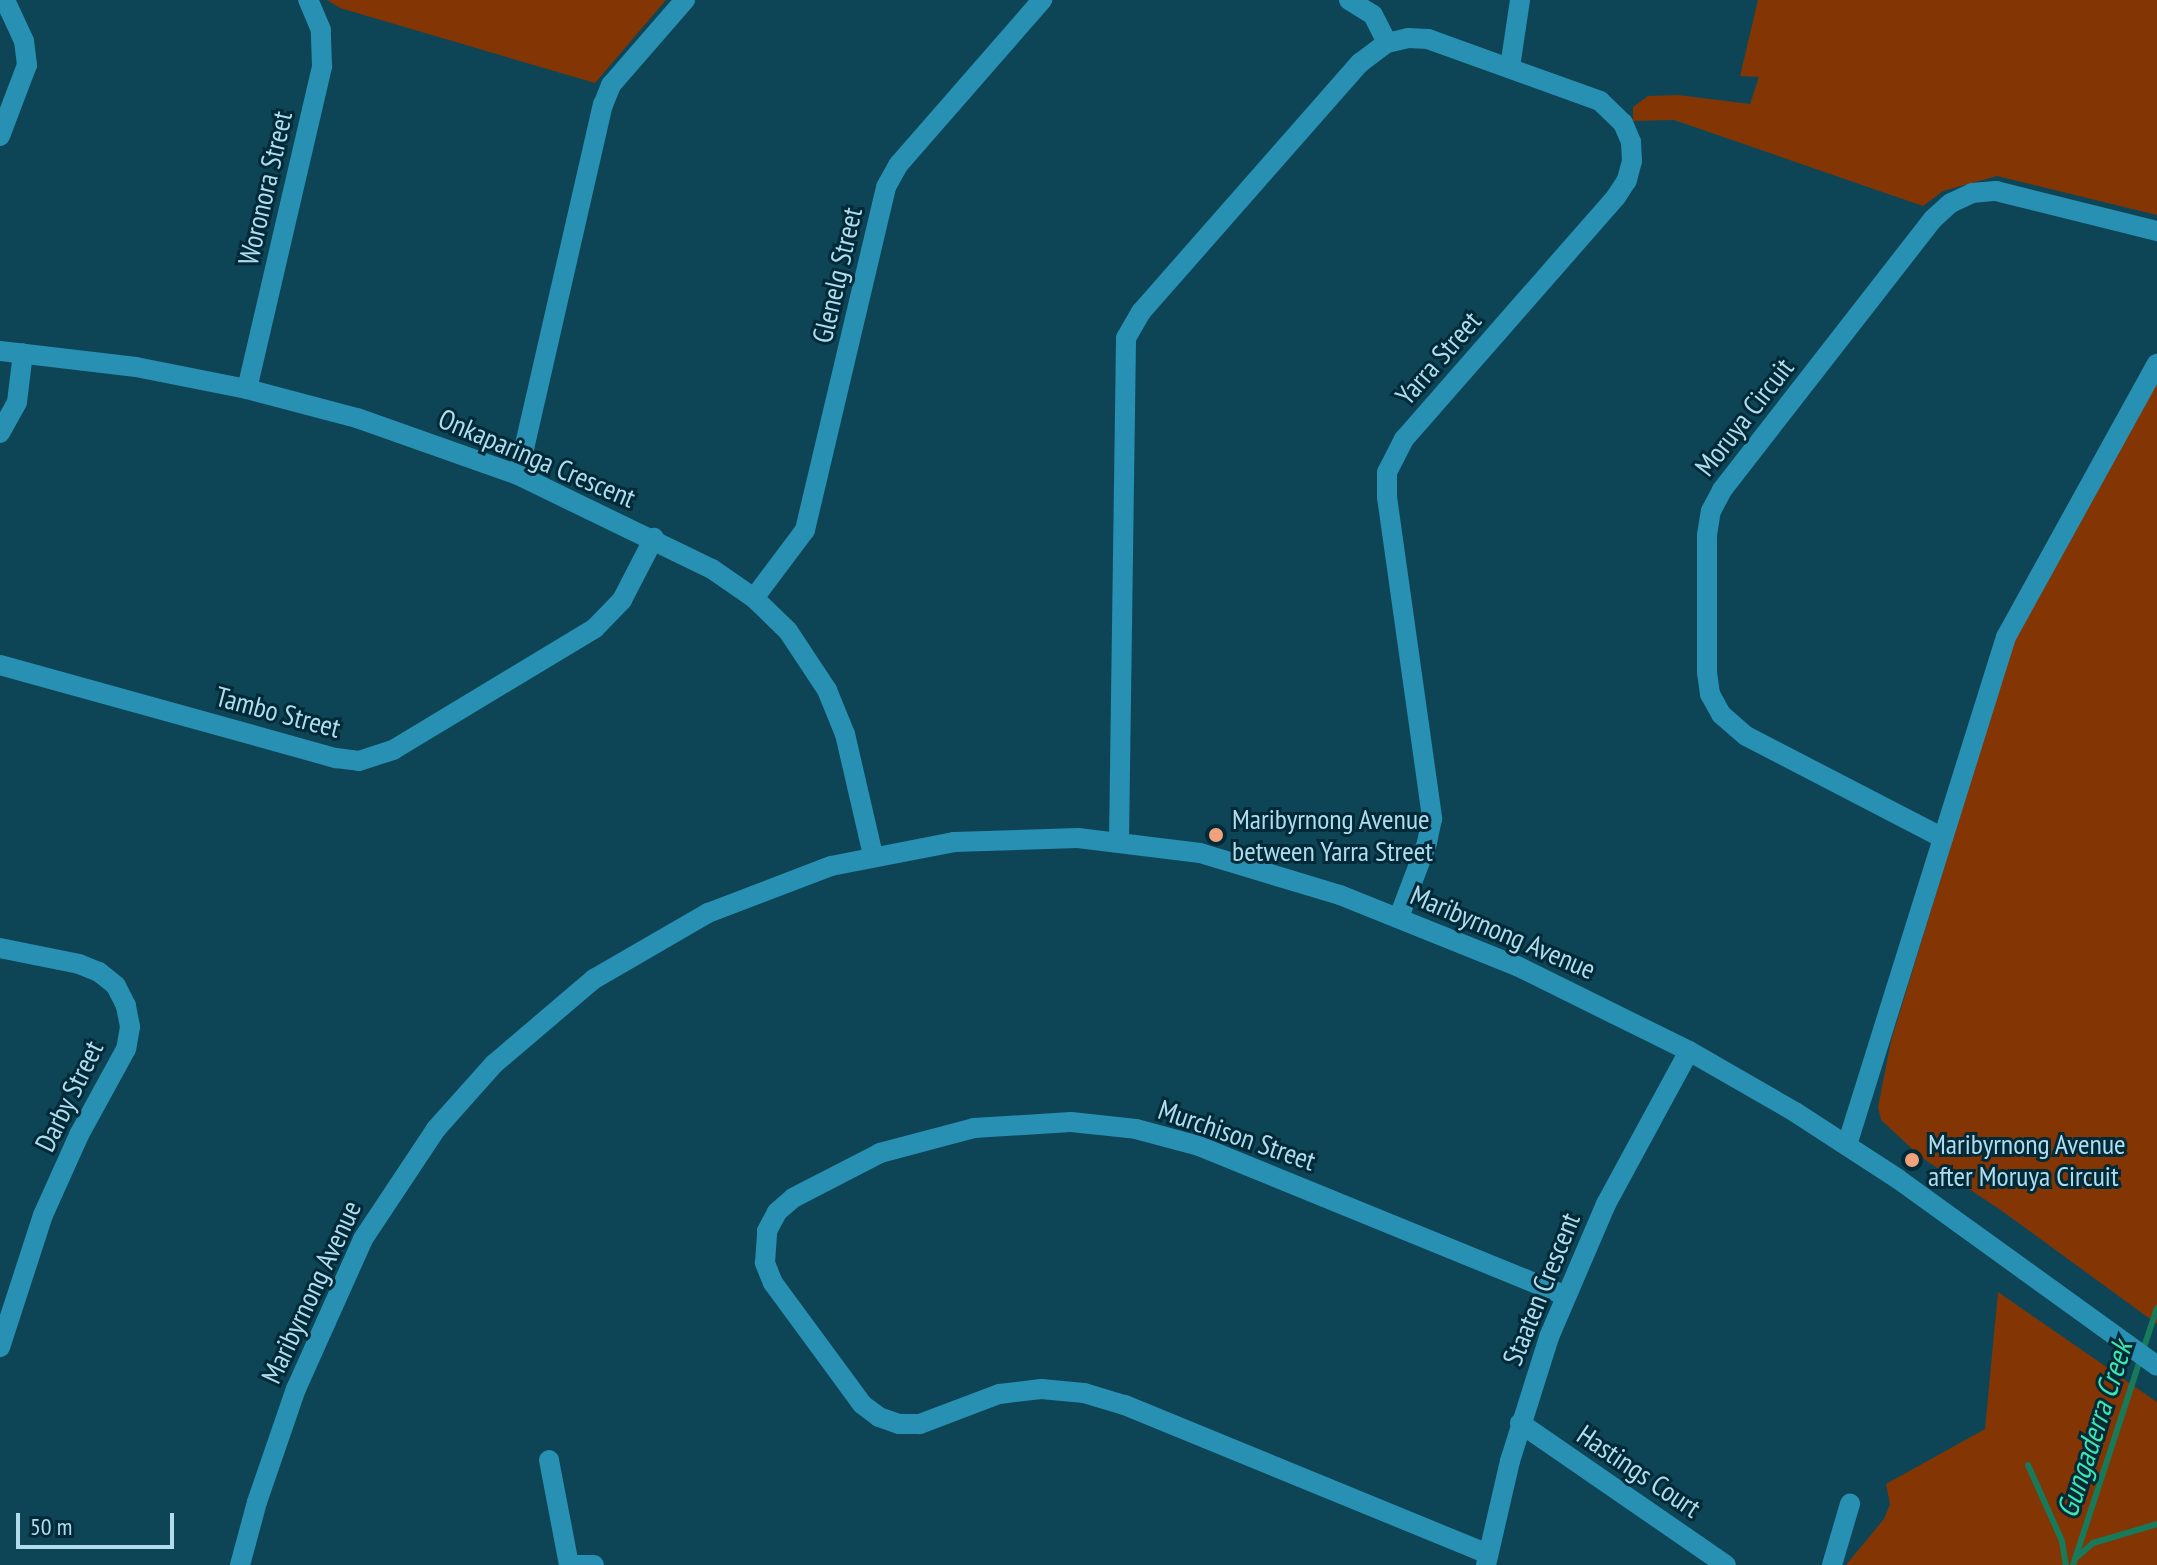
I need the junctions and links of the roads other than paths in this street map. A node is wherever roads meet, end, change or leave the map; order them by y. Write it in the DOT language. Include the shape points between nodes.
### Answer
graph roads {
  1 [pos="5,0"];
  2 [pos="308,0"];
  3 [pos="685,0"];
  4 [pos="1042,0"];
  5 [pos="1349,0"];
  6 [pos="1520,0"];
  7 [pos="1387,43"];
  8 [pos="1510,67"];
  9 [pos="0,136"];
  10 [pos="2157,231"];
  11 [pos="0,351"];
  12 [pos="23,353"];
  13 [pos="2157,364"];
  14 [pos="247,389"];
  15 [pos="0,433"];
  16 [pos="518,475"];
  17 [pos="654,538"];
  18 [pos="754,598"];
  19 [pos="0,665"];
  20 [pos="1943,838"];
  21 [pos="1119,841"];
  22 [pos="873,855"];
  23 [pos="1399,917"];
  24 [pos="0,948"];
  25 [pos="1689,1051"];
  26 [pos="1847,1145"];
  27 [pos="1565,1295"];
  28 [pos="0,1347"];
  29 [pos="2157,1366"];
  30 [pos="1520,1423"];
  31 [pos="549,1460"];
  32 [pos="1850,1504"];
  33 [pos="1487,1560"];
  34 [pos="240,1565"];
  35 [pos="570,1565"];
  36 [pos="594,1565"];
  37 [pos="1726,1565"];
  38 [pos="1832,1565"];
  1 -- 9 [label="street" via="24,41 27,65"];
  2 -- 14 [label="street, Woronora Street" via="321,30 322,66"];
  3 -- 16 [label="street" via="611,85 603,105"];
  4 -- 18 [label="street, Glenelg Street" via="899,164 886,187 809,519 794,549"];
  5 -- 7 [label="street" via="1373,15"];
  6 -- 8 [label="street"];
  7 -- 8 [label="street, Yarra Street" via="1428,39"];
  7 -- 21 [label="street" via="1360,63 1141,312 1126,338"];
  8 -- 23 [label="street, Yarra Street" via="1609,107 1628,132 1632,161 1616,197 1404,439 1387,472 1432,819"];
  10 -- 20 [label="street, Moruya Circuit" via="1996,191 1972,193 1951,203 1933,219 1711,511 1707,672 1710,694 1721,714 1746,736"];
  11 -- 12 [label="street, Onkaparinga Crescent"];
  12 -- 14 [label="street, Onkaparinga Crescent" via="136,367"];
  12 -- 15 [label="street" via="17,402"];
  13 -- 20 [label="street" via="2014,619"];
  14 -- 16 [label="street, Onkaparinga Crescent" via="357,418"];
  16 -- 17 [label="street, Onkaparinga Crescent"];
  17 -- 18 [label="street, Onkaparinga Crescent"];
  17 -- 19 [label="street, Tambo Street" via="622,600 595,628 393,750 359,761"];
  18 -- 22 [label="street, Onkaparinga Crescent" via="802,649 827,690 845,734"];
  20 -- 26 [label="street"];
  21 -- 22 [label="street, Maribyrnong Avenue" via="995,838"];
  21 -- 23 [label="street, Maribyrnong Avenue" via="1240,863"];
  22 -- 34 [label="street, Maribyrnong Avenue" via="748,895 631,955 526,1034 464,1096 393,1189 343,1278 275,1445"];
  23 -- 25 [label="street, Maribyrnong Avenue" via="1575,992"];
  24 -- 28 [label="street, Darby Street" via="99,972 121,996 130,1027 126,1049 43,1215"];
  25 -- 26 [label="street, Maribyrnong Avenue"];
  25 -- 27 [label="street, Staaten Crescent" via="1606,1204"];
  26 -- 29 [label="street, Maribyrnong Avenue"];
  27 -- 30 [label="street, Staaten Crescent"];
  27 -- 33 [label="street, Murchison Street" via="1199,1146 1136,1129 1071,1122 974,1128 880,1153 793,1198 767,1231 765,1263 773,1283 862,1404 879,1417 920,1424 999,1394 1041,1389 1084,1393 1124,1405"];
  30 -- 33 [label="street, Staaten Crescent"];
  30 -- 37 [label="street, Hastings Court"];
  31 -- 35 [label="street"];
  32 -- 38 [label="street"];
  35 -- 36 [label="street"];
}
